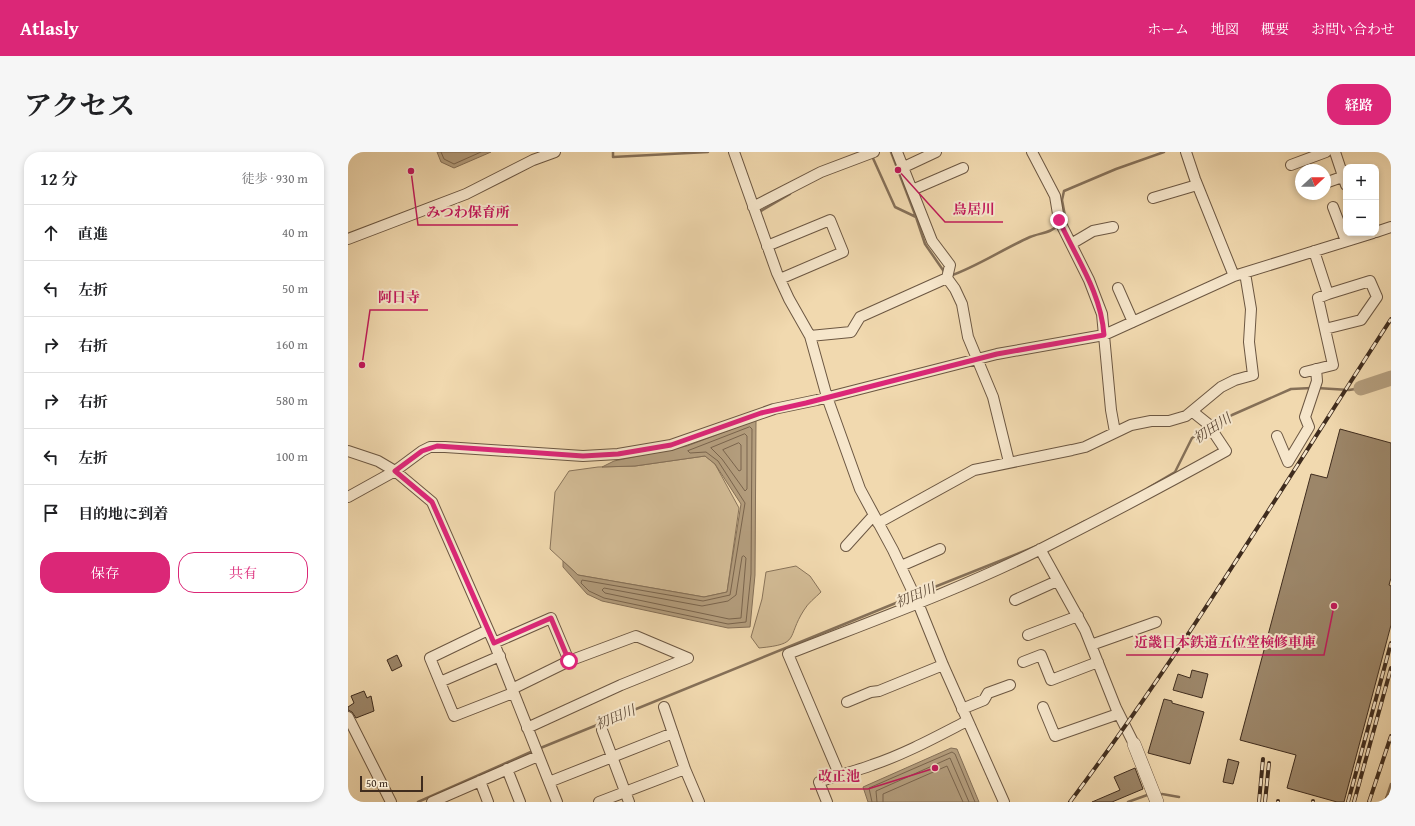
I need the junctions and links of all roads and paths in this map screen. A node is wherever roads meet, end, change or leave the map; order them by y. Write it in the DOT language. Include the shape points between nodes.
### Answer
graph roads {
  1 [pos="555,152"];
  2 [pos="734,152"];
  3 [pos="874,152"];
  4 [pos="897,152"];
  5 [pos="936,152"];
  6 [pos="1032,152"];
  7 [pos="1186,152"];
  8 [pos="1326,152"];
  9 [pos="1335,152"];
  10 [pos="1291,165"];
  11 [pos="904,167"];
  12 [pos="963,168"];
  13 [pos="1343,178"];
  14 [pos="1343,181"];
  15 [pos="1331,182"];
  16 [pos="1197,185"];
  17 [pos="912,190"];
  18 [pos="1153,198"];
  19 [pos="1332,207"];
  20 [pos="754,209"];
  21 [pos="1113,227"];
  22 [pos="1391,227"];
  23 [pos="1379,231"];
  24 [pos="1362,236"];
  25 [pos="348,239"];
  26 [pos="1346,241"];
  27 [pos="1071,244"];
  28 [pos="767,246"];
  29 [pos="1314,251"];
  30 [pos="1245,273"];
  31 [pos="1234,276"];
  32 [pos="947,278"];
  33 [pos="780,279"];
  34 [pos="1118,288"];
  35 [pos="1328,294"];
  36 [pos="1133,322"];
  37 [pos="1325,329"];
  38 [pos="1104,335"];
  39 [pos="810,336"];
  40 [pos="976,359"];
  41 [pos="1316,369"];
  42 [pos="1305,372"];
  43 [pos="827,397"];
  44 [pos="1193,412"];
  45 [pos="1115,432"];
  46 [pos="1277,436"];
  47 [pos="348,451"];
  48 [pos="1009,462"];
  49 [pos="395,471"];
  50 [pos="348,497"];
  51 [pos="876,519"];
  52 [pos="846,546"];
  53 [pos="1040,549"];
  54 [pos="940,550"];
  55 [pos="901,566"];
  56 [pos="1057,581"];
  57 [pos="1015,600"];
  58 [pos="918,603"];
  59 [pos="1078,616"];
  60 [pos="1156,622"];
  61 [pos="488,630"];
  62 [pos="1028,635"];
  63 [pos="494,643"];
  64 [pos="1091,645"];
  65 [pos="500,656"];
  66 [pos="569,661"];
  67 [pos="1023,662"];
  68 [pos="1098,662"];
  69 [pos="943,665"];
  70 [pos="440,682"];
  71 [pos="1010,685"];
  72 [pos="512,691"];
  73 [pos="847,702"];
  74 [pos="664,707"];
  75 [pos="1043,707"];
  76 [pos="962,709"];
  77 [pos="1118,714"];
  78 [pos="348,717"];
  79 [pos="967,721"];
  80 [pos="527,728"];
  81 [pos="602,730"];
  82 [pos="673,733"];
  83 [pos="1134,744"];
  84 [pos="538,756"];
  85 [pos="613,757"];
  86 [pos="507,769"];
  87 [pos="685,769"];
  88 [pos="839,774"];
  89 [pos="480,781"];
  90 [pos="549,782"];
  91 [pos="625,792"];
  92 [pos="442,800"];
  93 [pos="391,802"];
  94 [pos="432,802"];
  95 [pos="488,802"];
  96 [pos="520,802"];
  97 [pos="557,802"];
  98 [pos="599,802"];
  99 [pos="629,802"];
  100 [pos="699,802"];
  101 [pos="827,802"];
  102 [pos="1004,802"];
  103 [pos="1157,802"];
  1 -- 25 [label="street" via="533,160 466,194"];
  2 -- 20 [label="street"];
  3 -- 20 [label="street" via="821,172"];
  4 -- 11 [label="street"];
  5 -- 11 [label="street"];
  6 -- 27 [label="street" via="1055,196 1061,224"];
  7 -- 16 [label="street"];
  8 -- 10 [label="street"];
  9 -- 13 [label="street"];
  11 -- 17 [label="street"];
  12 -- 17 [label="street"];
  14 -- 15 [label="street"];
  16 -- 18 [label="street"];
  16 -- 31 [label="street"];
  17 -- 32 [label="street" via="932,241 950,265"];
  19 -- 26 [label="street"];
  20 -- 28 [label="street"];
  21 -- 27 [label="street" via="1093,231"];
  22 -- 23 [label="street"];
  24 -- 26 [label="street"];
  26 -- 29 [label="street"];
  27 -- 38 [label="street" via="1102,314"];
  28 -- 33 [label="street"];
  28 -- 33 [label="street" via="830,220 843,252"];
  29 -- 30 [label="street"];
  29 -- 35 [label="street"];
  30 -- 31 [label="street"];
  30 -- 44 [label="street" via="1251,309 1249,342 1253,375 1221,387"];
  31 -- 36 [label="street"];
  32 -- 39 [label="street" via="860,317 851,332"];
  32 -- 40 [label="street" via="962,304 966,332"];
  33 -- 39 [label="street"];
  34 -- 36 [label="street"];
  35 -- 37 [label="street" via="1318,298"];
  35 -- 37 [label="street" via="1370,282 1377,297 1361,320"];
  36 -- 38 [label="street"];
  37 -- 41 [label="street" via="1333,365"];
  38 -- 40 [label="street" via="1013,350"];
  38 -- 45 [label="street" via="1110,410"];
  39 -- 43 [label="street"];
  40 -- 43 [label="street"];
  40 -- 48 [label="street" via="993,397"];
  41 -- 42 [label="street"];
  41 -- 46 [label="street" via="1317,381 1305,417 1309,427 1288,462"];
  43 -- 49 [label="street" via="761,413 671,445 634,452 583,456 437,446 422,451"];
  43 -- 51 [label="street" via="854,473"];
  44 -- 45 [label="street" via="1179,418 1141,422"];
  44 -- 53 [label="street" via="1210,426 1226,451 1140,499"];
  45 -- 48 [label="street" via="1072,450"];
  47 -- 49 [label="street"];
  48 -- 51 [label="street" via="974,470"];
  49 -- 50 [label="street"];
  49 -- 61 [label="street" via="432,502"];
  51 -- 52 [label="street"];
  51 -- 55 [label="street"];
  53 -- 56 [label="street"];
  53 -- 58 [label="street"];
  54 -- 55 [label="street"];
  55 -- 58 [label="street"];
  56 -- 57 [label="street"];
  56 -- 59 [label="street"];
  58 -- 69 [label="street"];
  58 -- 88 [label="street" via="788,654"];
  59 -- 62 [label="street"];
  59 -- 64 [label="street"];
  60 -- 64 [label="street"];
  61 -- 63 [label="street"];
  61 -- 70 [label="street" via="430,658"];
  63 -- 65 [label="street"];
  63 -- 66 [label="street" via="551,618"];
  64 -- 68 [label="street"];
  65 -- 70 [label="street"];
  65 -- 72 [label="street"];
  66 -- 72 [label="street"];
  66 -- 80 [label="street" via="636,636 688,658"];
  67 -- 68 [label="street" via="1041,655 1051,680"];
  68 -- 77 [label="street"];
  69 -- 73 [label="street"];
  69 -- 76 [label="street"];
  70 -- 72 [label="street" via="454,716"];
  71 -- 76 [label="street"];
  72 -- 80 [label="street"];
  74 -- 82 [label="street"];
  75 -- 77 [label="street" via="1055,736"];
  76 -- 79 [label="street"];
  77 -- 83 [label="street"];
  78 -- 93 [label="street"];
  79 -- 88 [label="street" via="873,765 851,773"];
  79 -- 102 [label="street"];
  80 -- 84 [label="street"];
  81 -- 85 [label="street"];
  82 -- 85 [label="street"];
  82 -- 87 [label="street"];
  83 -- 103 [label="street"];
  84 -- 86 [label="street"];
  84 -- 90 [label="street"];
  85 -- 90 [label="street"];
  85 -- 91 [label="street"];
  86 -- 89 [label="street"];
  86 -- 96 [label="street"];
  87 -- 91 [label="street"];
  87 -- 100 [label="street"];
  88 -- 101 [label="street" via="819,782"];
  89 -- 92 [label="street"];
  89 -- 95 [label="street"];
  90 -- 97 [label="street"];
  91 -- 98 [label="street"];
  91 -- 99 [label="street"];
  92 -- 94 [label="street"];
}
